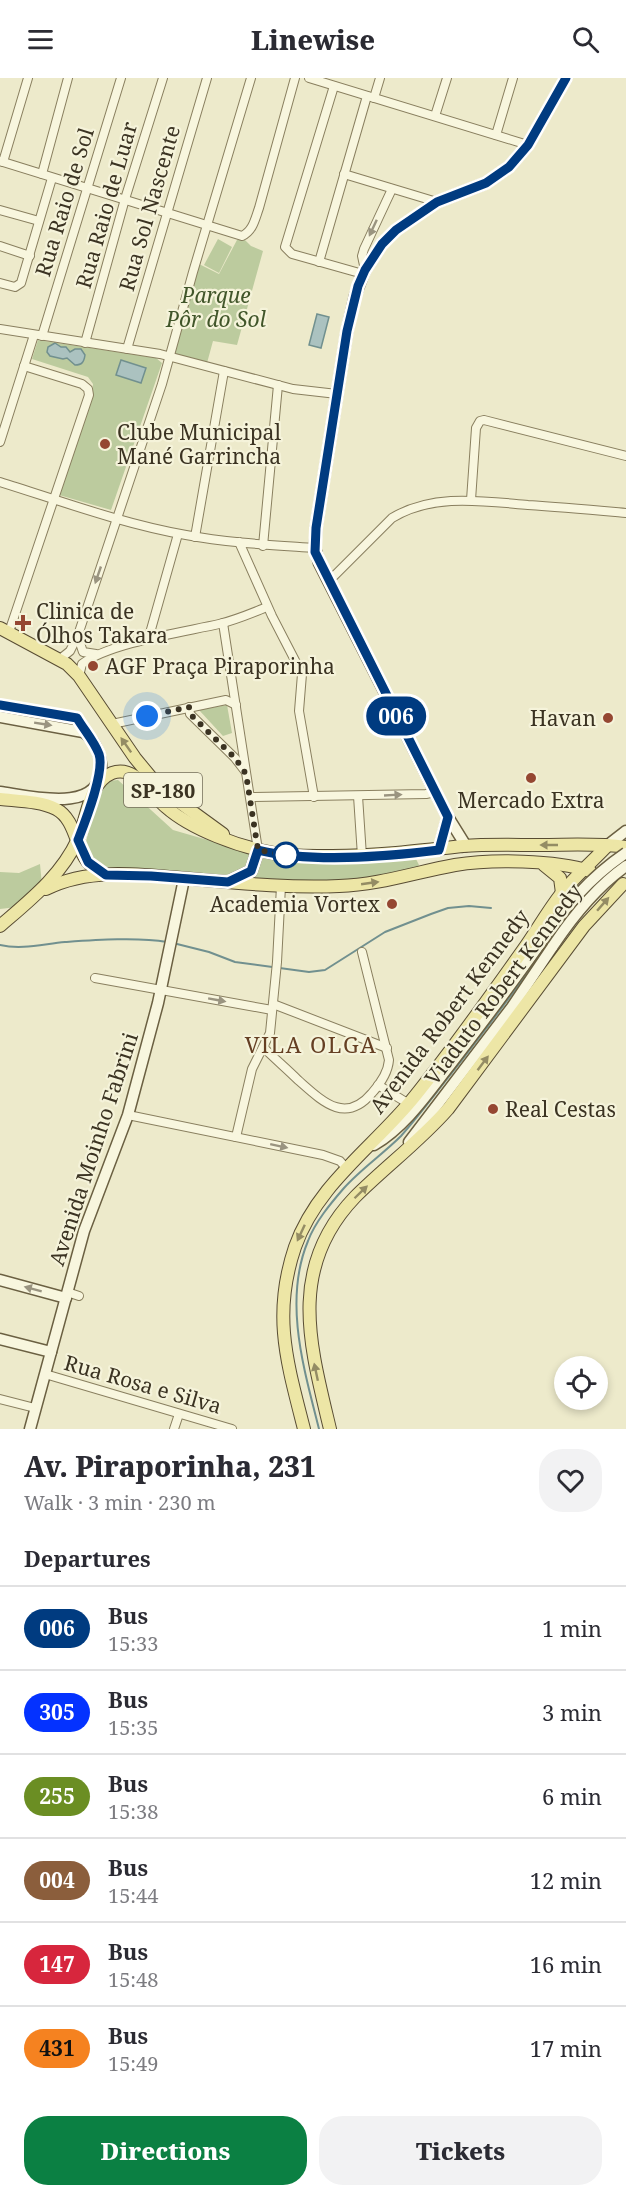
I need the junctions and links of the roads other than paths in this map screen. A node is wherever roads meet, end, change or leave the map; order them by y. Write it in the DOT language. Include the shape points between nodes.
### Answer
graph roads {
  1 [pos="28,78"];
  2 [pos="68,78"];
  3 [pos="121,78"];
  4 [pos="163,78"];
  5 [pos="207,78"];
  6 [pos="251,78"];
  7 [pos="295,78"];
  8 [pos="311,78"];
  9 [pos="380,78"];
  10 [pos="447,78"];
  11 [pos="513,78"];
  12 [pos="566,78"];
  13 [pos="334,86"];
  14 [pos="370,97"];
  15 [pos="435,116"];
  16 [pos="496,135"];
  17 [pos="528,145"];
  18 [pos="1,162"];
  19 [pos="42,174"];
  20 [pos="344,174"];
  21 [pos="52,178"];
  22 [pos="87,189"];
  23 [pos="392,189"];
  24 [pos="125,199"];
  25 [pos="437,202"];
  26 [pos="0,210"];
  27 [pos="166,212"];
  28 [pos="39,221"];
  29 [pos="207,225"];
  30 [pos="0,246"];
  31 [pos="30,256"];
  32 [pos="319,262"];
  33 [pos="364,272"];
  34 [pos="0,283"];
  35 [pos="0,329"];
  36 [pos="38,335"];
  37 [pos="85,343"];
  38 [pos="127,349"];
  39 [pos="169,356"];
  40 [pos="24,366"];
  41 [pos="224,371"];
  42 [pos="278,386"];
  43 [pos="337,394"];
  44 [pos="0,442"];
  45 [pos="626,456"];
  46 [pos="0,482"];
  47 [pos="53,499"];
  48 [pos="471,500"];
  49 [pos="626,513"];
  50 [pos="117,519"];
  51 [pos="178,534"];
  52 [pos="195,537"];
  53 [pos="239,542"];
  54 [pos="263,546"];
  55 [pos="315,548"];
  56 [pos="328,582"];
  57 [pos="267,607"];
  58 [pos="223,623"];
  59 [pos="3,631"];
  60 [pos="78,635"];
  61 [pos="148,640"];
  62 [pos="100,654"];
  63 [pos="60,659"];
  64 [pos="79,676"];
  65 [pos="233,692"];
  66 [pos="226,700"];
  67 [pos="236,705"];
  68 [pos="189,707"];
  69 [pos="0,717"];
  70 [pos="112,724"];
  71 [pos="241,740"];
  72 [pos="227,749"];
  73 [pos="246,774"];
  74 [pos="98,783"];
  75 [pos="0,792"];
  76 [pos="435,792"];
  77 [pos="251,796"];
  78 [pos="358,796"];
  79 [pos="314,797"];
  80 [pos="0,799"];
  81 [pos="448,817"];
  82 [pos="626,831"];
  83 [pos="78,840"];
  84 [pos="231,840"];
  85 [pos="608,845"];
  86 [pos="466,846"];
  87 [pos="626,847"];
  88 [pos="258,850"];
  89 [pos="439,850"];
  90 [pos="626,853"];
  91 [pos="362,856"];
  92 [pos="543,864"];
  93 [pos="626,866"];
  94 [pos="585,870"];
  95 [pos="106,875"];
  96 [pos="184,879"];
  97 [pos="228,882"];
  98 [pos="625,884"];
  99 [pos="281,886"];
  100 [pos="40,892"];
  101 [pos="558,898"];
  102 [pos="0,926"];
  103 [pos="584,926"];
  104 [pos="362,952"];
  105 [pos="95,978"];
  106 [pos="162,990"];
  107 [pos="273,1007"];
  108 [pos="264,1048"];
  109 [pos="387,1048"];
  110 [pos="378,1085"];
  111 [pos="408,1104"];
  112 [pos="128,1115"];
  113 [pos="236,1137"];
  114 [pos="366,1150"];
  115 [pos="395,1160"];
  116 [pos="346,1168"];
  117 [pos="0,1280"];
  118 [pos="66,1295"];
  119 [pos="79,1296"];
  120 [pos="0,1339"];
  121 [pos="51,1352"];
  122 [pos="45,1374"];
  123 [pos="0,1399"];
  124 [pos="35,1408"];
  125 [pos="179,1414"];
  126 [pos="30,1429"];
  127 [pos="174,1429"];
  128 [pos="232,1429"];
  129 [pos="304,1429"];
  130 [pos="330,1429"];
  1 -- 18 [label="street"];
  2 -- 19 [label="street"];
  3 -- 22 [label="street, Rua Raio de Sol"];
  4 -- 24 [label="street, Rua Raio de Luar"];
  5 -- 27 [label="street, Rua Sol Nascente"];
  6 -- 29 [label="street"];
  7 -- 29 [label="street" via="252,227 242,236"];
  8 -- 13 [label="street"];
  9 -- 14 [label="street"];
  10 -- 15 [label="street"];
  11 -- 16 [label="street"];
  12 -- 17 [label="main road"];
  13 -- 14 [label="street"];
  13 -- 32 [label="street" via="285,247 292,254"];
  14 -- 15 [label="street"];
  14 -- 20 [label="street"];
  15 -- 16 [label="street"];
  16 -- 17 [label="street"];
  17 -- 25 [label="main road" via="497,176"];
  18 -- 19 [label="street"];
  19 -- 21 [label="street"];
  20 -- 23 [label="street"];
  20 -- 32 [label="street"];
  21 -- 22 [label="street"];
  21 -- 28 [label="street"];
  22 -- 24 [label="street"];
  22 -- 36 [label="street, Rua Raio de Sol"];
  23 -- 25 [label="street"];
  23 -- 33 [label="street, one-way" via="364,249"];
  24 -- 27 [label="street"];
  24 -- 37 [label="street, Rua Raio de Luar"];
  25 -- 33 [label="main road" via="396,230"];
  26 -- 28 [label="street"];
  27 -- 29 [label="street"];
  27 -- 38 [label="street, Rua Sol Nascente"];
  28 -- 31 [label="street"];
  29 -- 39 [label="street"];
  30 -- 31 [label="street"];
  31 -- 34 [label="street" via="19,285"];
  32 -- 33 [label="street"];
  33 -- 43 [label="main road" via="351,314"];
  35 -- 36 [label="street"];
  36 -- 37 [label="street"];
  36 -- 40 [label="street, Rua Raio de Sol"];
  37 -- 38 [label="street"];
  38 -- 39 [label="street"];
  39 -- 41 [label="street"];
  39 -- 50 [label="street"];
  40 -- 44 [label="street, Rua Raio de Sol"];
  40 -- 47 [label="street" via="82,384 88,391"];
  41 -- 42 [label="street"];
  41 -- 52 [label="street"];
  42 -- 43 [label="street"];
  42 -- 54 [label="street"];
  43 -- 55 [label="main road"];
  45 -- 48 [label="street" via="480,421 476,428"];
  46 -- 47 [label="street"];
  47 -- 50 [label="street"];
  47 -- 59 [label="street"];
  48 -- 49 [label="street"];
  48 -- 56 [label="street" via="438,502 403,511"];
  50 -- 51 [label="street"];
  50 -- 60 [label="street, one-way"];
  51 -- 52 [label="street"];
  51 -- 61 [label="street"];
  52 -- 53 [label="street"];
  53 -- 54 [label="street"];
  53 -- 57 [label="street"];
  54 -- 55 [label="street"];
  55 -- 56 [label="main road"];
  56 -- 76 [label="main road"];
  57 -- 58 [label="street"];
  57 -- 79 [label="street" via="302,674 299,711"];
  58 -- 61 [label="street"];
  58 -- 65 [label="street"];
  59 -- 63 [label="main road, SP-180"];
  60 -- 62 [label="street" via="83,652"];
  60 -- 63 [label="street" via="70,651"];
  61 -- 62 [label="street"];
  62 -- 64 [label="street" via="82,664"];
  63 -- 64 [label="main road, SP-180"];
  64 -- 70 [label="main road, SP-180"];
  65 -- 66 [label="street"];
  65 -- 67 [label="street"];
  66 -- 67 [label="street"];
  66 -- 68 [label="street"];
  67 -- 71 [label="street"];
  68 -- 70 [label="street"];
  68 -- 72 [label="street" via="190,714"];
  69 -- 74 [label="main road, one-way" via="86,734 100,756"];
  84 -- 70 [label="main road, SP-180, one-way" via="161,788"];
  71 -- 72 [label="street"];
  71 -- 73 [label="street"];
  72 -- 73 [label="street"];
  73 -- 77 [label="street"];
  74 -- 75 [label="main road" via="81,796 65,800"];
  74 -- 83 [label="main road"];
  74 -- 84 [label="main road" via="116,772 128,773 181,819"];
  78 -- 76 [label="street, one-way"];
  76 -- 81 [label="main road"];
  77 -- 79 [label="street"];
  77 -- 88 [label="street"];
  78 -- 79 [label="street"];
  78 -- 91 [label="street"];
  80 -- 83 [label="main road" via="58,810"];
  81 -- 86 [label="main road"];
  81 -- 89 [label="main road"];
  82 -- 85 [label="main road, Avenida Robert Kennedy"];
  83 -- 95 [label="main road" via="88,862"];
  83 -- 100 [label="main road"];
  84 -- 88 [label="main road"];
  85 -- 86 [label="main road, one-way"];
  85 -- 87 [label="main road"];
  85 -- 94 [label="main road, Avenida Robert Kennedy"];
  86 -- 89 [label="main road"];
  88 -- 91 [label="main road" via="288,856"];
  88 -- 97 [label="main road" via="251,871"];
  89 -- 91 [label="main road"];
  90 -- 114 [label="main road, Viaduto Robert Kennedy, bridge" via="566,907 438,1080 399,1126"];
  92 -- 94 [label="main road"];
  99 -- 92 [label="main road, one-way" via="373,884 477,862"];
  92 -- 101 [label="main road" via="560,878"];
  93 -- 115 [label="main road, Viaduto Robert Kennedy, bridge" via="574,916 512,1007"];
  94 -- 98 [label="main road"];
  94 -- 101 [label="main road, Avenida Robert Kennedy"];
  95 -- 96 [label="main road"];
  95 -- 100 [label="main road" via="72,878"];
  96 -- 97 [label="main road"];
  96 -- 106 [label="main road, Avenida Moinho Fabrini"];
  97 -- 99 [label="main road"];
  103 -- 98 [label="main road, one-way"];
  99 -- 107 [label="street"];
  100 -- 102 [label="main road"];
  101 -- 103 [label="main road" via="581,916"];
  101 -- 111 [label="main road, Avenida Robert Kennedy"];
  115 -- 103 [label="main road, one-way" via="448,1109"];
  104 -- 109 [label="street"];
  105 -- 106 [label="street"];
  106 -- 107 [label="street, one-way"];
  106 -- 112 [label="main road, Avenida Moinho Fabrini"];
  107 -- 108 [label="street"];
  107 -- 109 [label="street"];
  108 -- 110 [label="street" via="330,1106 348,1109 359,1105"];
  108 -- 113 [label="street" via="252,1069"];
  109 -- 110 [label="street" via="388,1066"];
  110 -- 111 [label="street"];
  111 -- 114 [label="main road, Avenida Robert Kennedy"];
  112 -- 113 [label="street"];
  112 -- 118 [label="main road, Avenida Moinho Fabrini" via="94,1201"];
  113 -- 116 [label="street, one-way" via="329,1156"];
  114 -- 116 [label="main road, Avenida Robert Kennedy"];
  130 -- 115 [label="main road, one-way" via="311,1347 308,1319 313,1272 335,1223"];
  116 -- 129 [label="main road, Avenida Robert Kennedy, one-way" via="303,1228 284,1291 286,1357"];
  118 -- 117 [label="main road, one-way"];
  118 -- 119 [label="street"];
  118 -- 121 [label="main road, Avenida Moinho Fabrini"];
  120 -- 121 [label="main road"];
  121 -- 122 [label="main road, Avenida Moinho Fabrini"];
  122 -- 124 [label="main road, Avenida Moinho Fabrini"];
  122 -- 125 [label="street, Rua Rosa e Silva"];
  123 -- 124 [label="street"];
  124 -- 126 [label="main road, Avenida Moinho Fabrini"];
  125 -- 127 [label="street"];
  125 -- 128 [label="street, Rua Rosa e Silva"];
}
